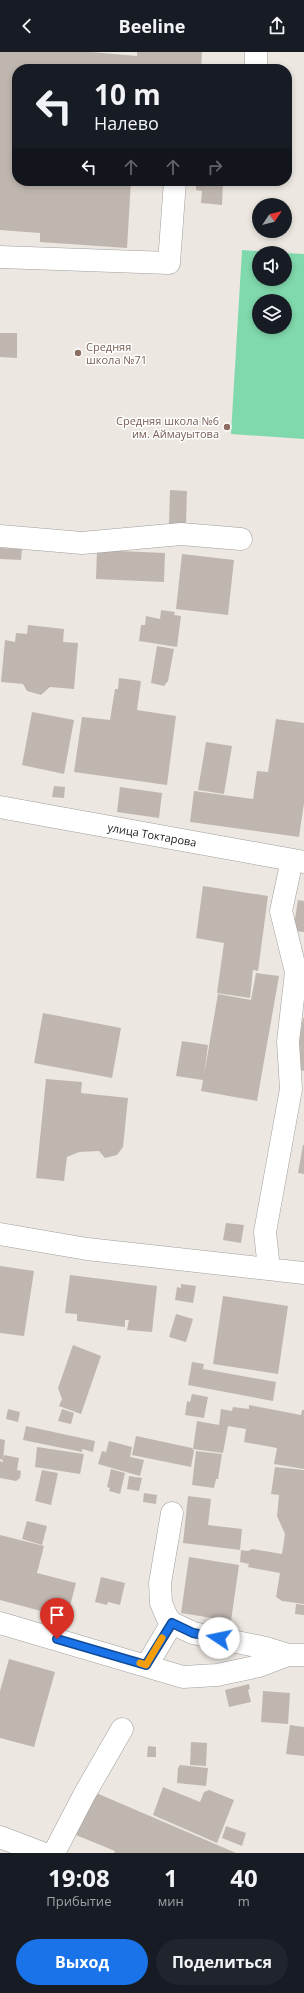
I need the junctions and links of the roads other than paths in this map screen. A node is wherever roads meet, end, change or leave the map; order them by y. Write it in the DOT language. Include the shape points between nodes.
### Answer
graph roads {
  1 [pos="256,52"];
  2 [pos="256,64"];
  3 [pos="175,186"];
  4 [pos="0,257"];
  5 [pos="0,536"];
  6 [pos="241,539"];
  7 [pos="0,806"];
  8 [pos="298,861"];
  9 [pos="0,1234"];
  10 [pos="269,1269"];
  11 [pos="304,1272"];
  12 [pos="172,1513"];
  13 [pos="0,1623"];
  14 [pos="172,1623"];
  15 [pos="296,1655"];
  16 [pos="146,1665"];
  17 [pos="122,1729"];
  18 [pos="0,1838"];
  19 [pos="42,1853"];
  20 [pos="54,1853"];
  1 -- 2 [label="street"];
  3 -- 4 [label="street" via="169,263"];
  5 -- 6 [label="street" via="82,543 181,534"];
  7 -- 8 [label="street, улица Токтарова"];
  8 -- 10 [label="street" via="286,890 281,911 296,972 288,1042 291,1090 264,1232"];
  9 -- 10 [label="street" via="87,1249"];
  10 -- 11 [label="street"];
  12 -- 14 [label="street" via="160,1583 161,1603"];
  13 -- 16 [label="street"];
  14 -- 15 [label="street" via="193,1633"];
  14 -- 16 [label="street"];
  15 -- 16 [label="street" via="217,1675 183,1677"];
  17 -- 20 [label="street"];
  18 -- 19 [label="street"];
}
